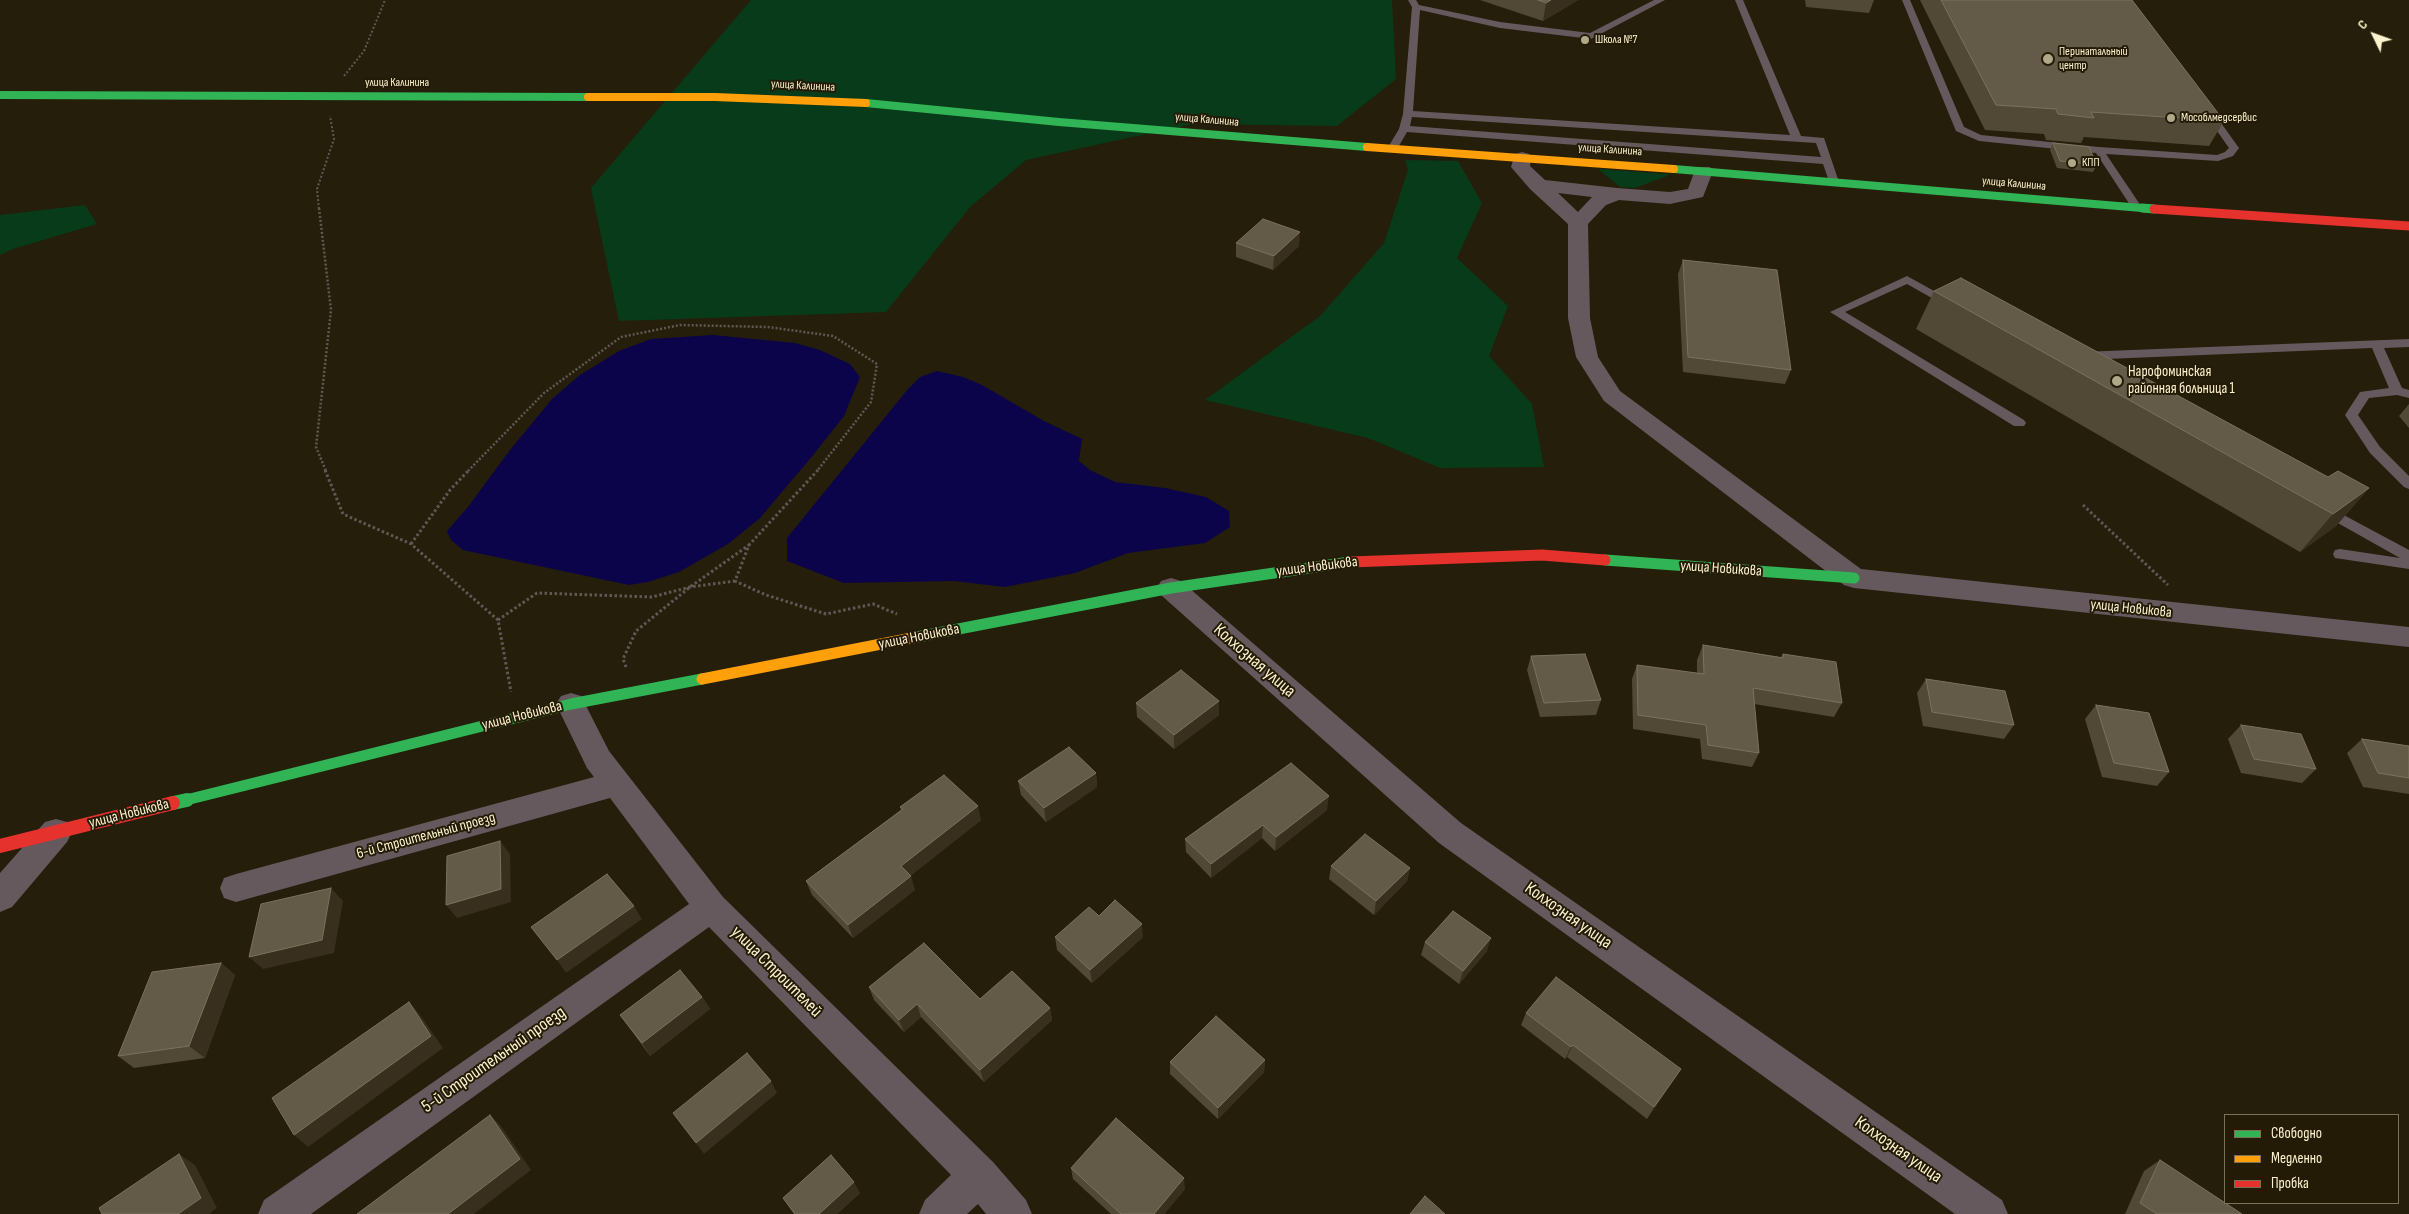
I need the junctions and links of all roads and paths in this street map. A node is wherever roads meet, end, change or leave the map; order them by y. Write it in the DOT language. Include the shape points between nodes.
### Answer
graph roads {
  1 [pos="385,0"];
  2 [pos="1661,0"];
  3 [pos="1739,0"];
  4 [pos="1906,0"];
  5 [pos="1414,3"];
  6 [pos="0,95"];
  7 [pos="327,97"];
  8 [pos="2200,99"];
  9 [pos="1408,114"];
  10 [pos="1404,129"];
  11 [pos="1797,139"];
  12 [pos="1392,149"];
  13 [pos="2099,150"];
  14 [pos="1522,158"];
  15 [pos="1827,161"];
  16 [pos="1703,171"];
  17 [pos="1834,182"];
  18 [pos="1537,185"];
  19 [pos="1617,194"];
  20 [pos="2138,209"];
  21 [pos="1578,223"];
  22 [pos="2409,226"];
  23 [pos="1965,312"];
  24 [pos="2409,343"];
  25 [pos="2376,344"];
  26 [pos="2068,357"];
  27 [pos="2403,393"];
  28 [pos="2019,423"];
  29 [pos="2409,484"];
  30 [pos="2083,505"];
  31 [pos="2317,506"];
  32 [pos="412,544"];
  33 [pos="749,545"];
  34 [pos="2340,554"];
  35 [pos="2409,556"];
  36 [pos="2409,564"];
  37 [pos="1854,578"];
  38 [pos="735,581"];
  39 [pos="690,587"];
  40 [pos="1171,588"];
  41 [pos="2172,588"];
  42 [pos="498,620"];
  43 [pos="942,632"];
  44 [pos="2409,637"];
  45 [pos="632,692"];
  46 [pos="571,704"];
  47 [pos="516,718"];
  48 [pos="616,784"];
  49 [pos="56,832"];
  50 [pos="0,846"];
  51 [pos="236,888"];
  52 [pos="0,897"];
  53 [pos="711,907"];
  54 [pos="980,1176"];
  55 [pos="278,1214"];
  56 [pos="939,1214"];
  57 [pos="1012,1214"];
  58 [pos="1988,1214"];
  1 -- 7 [label="path" via="364,51"];
  2 -- 5 [label="lane" via="1591,36 1500,25"];
  3 -- 11 [label="lane"];
  4 -- 13 [label="lane" via="1960,129 1979,138"];
  5 -- 9 [label="lane"];
  6 -- 7 [label="street, улица Калинина"];
  7 -- 12 [label="street, улица Калинина" via="774,98 886,104 1059,122"];
  7 -- 32 [label="path" via="334,139 317,189 331,310 316,447 343,514"];
  8 -- 13 [label="lane" via="2234,148 2229,154 2218,158"];
  9 -- 10 [label="lane"];
  9 -- 11 [label="lane"];
  10 -- 12 [label="lane"];
  10 -- 15 [label="lane"];
  11 -- 15 [label="lane" via="1820,140"];
  12 -- 14 [label="street, улица Калинина"];
  13 -- 20 [label="lane"];
  14 -- 16 [label="street, улица Калинина"];
  14 -- 18 [label="street" via="1520,167"];
  15 -- 17 [label="lane"];
  16 -- 17 [label="street, улица Калинина"];
  16 -- 19 [label="street" via="1696,193 1670,198"];
  17 -- 20 [label="street, улица Калинина"];
  18 -- 19 [label="street"];
  18 -- 21 [label="street"];
  19 -- 21 [label="street" via="1599,201"];
  20 -- 22 [label="street, улица Калинина"];
  21 -- 37 [label="street" via="1579,318 1587,357 1612,396"];
  23 -- 28 [label="lane" via="1907,279 1836,312"];
  24 -- 25 [label="lane"];
  25 -- 26 [label="lane"];
  25 -- 27 [label="lane"];
  27 -- 29 [label="lane" via="2365,395 2351,415 2375,450"];
  30 -- 41 [label="path"];
  31 -- 35 [label="lane"];
  32 -- 33 [label="path" via="450,490 544,392 621,337 680,325 768,327 833,336 877,364 871,402 817,471"];
  32 -- 42 [label="path"];
  33 -- 38 [label="path"];
  33 -- 39 [label="path"];
  34 -- 36 [label="lane"];
  37 -- 40 [label="street, улица Новикова" via="1542,555 1338,562"];
  37 -- 44 [label="street, улица Новикова"];
  38 -- 39 [label="path"];
  38 -- 43 [label="path" via="766,596 826,614 873,604"];
  39 -- 42 [label="path" via="652,597 537,593"];
  39 -- 45 [label="path" via="636,630 623,659"];
  40 -- 43 [label="street, улица Новикова"];
  40 -- 58 [label="street, Колхозная улица" via="1450,833"];
  42 -- 47 [label="path"];
  43 -- 45 [label="street, улица Новикова"];
  45 -- 46 [label="street, улица Новикова"];
  46 -- 47 [label="street, улица Новикова"];
  46 -- 48 [label="street, улица Строителей" via="598,759"];
  47 -- 49 [label="street, улица Новикова"];
  48 -- 51 [label="street, 6-й Строительный проезд"];
  48 -- 53 [label="street, улица Строителей"];
  49 -- 50 [label="street, улица Новикова"];
  49 -- 52 [label="street"];
  53 -- 54 [label="street, улица Строителей"];
  53 -- 55 [label="street, 5-й Строительный проезд"];
  54 -- 56 [label="street"];
  54 -- 57 [label="street, улица Строителей"];
}
